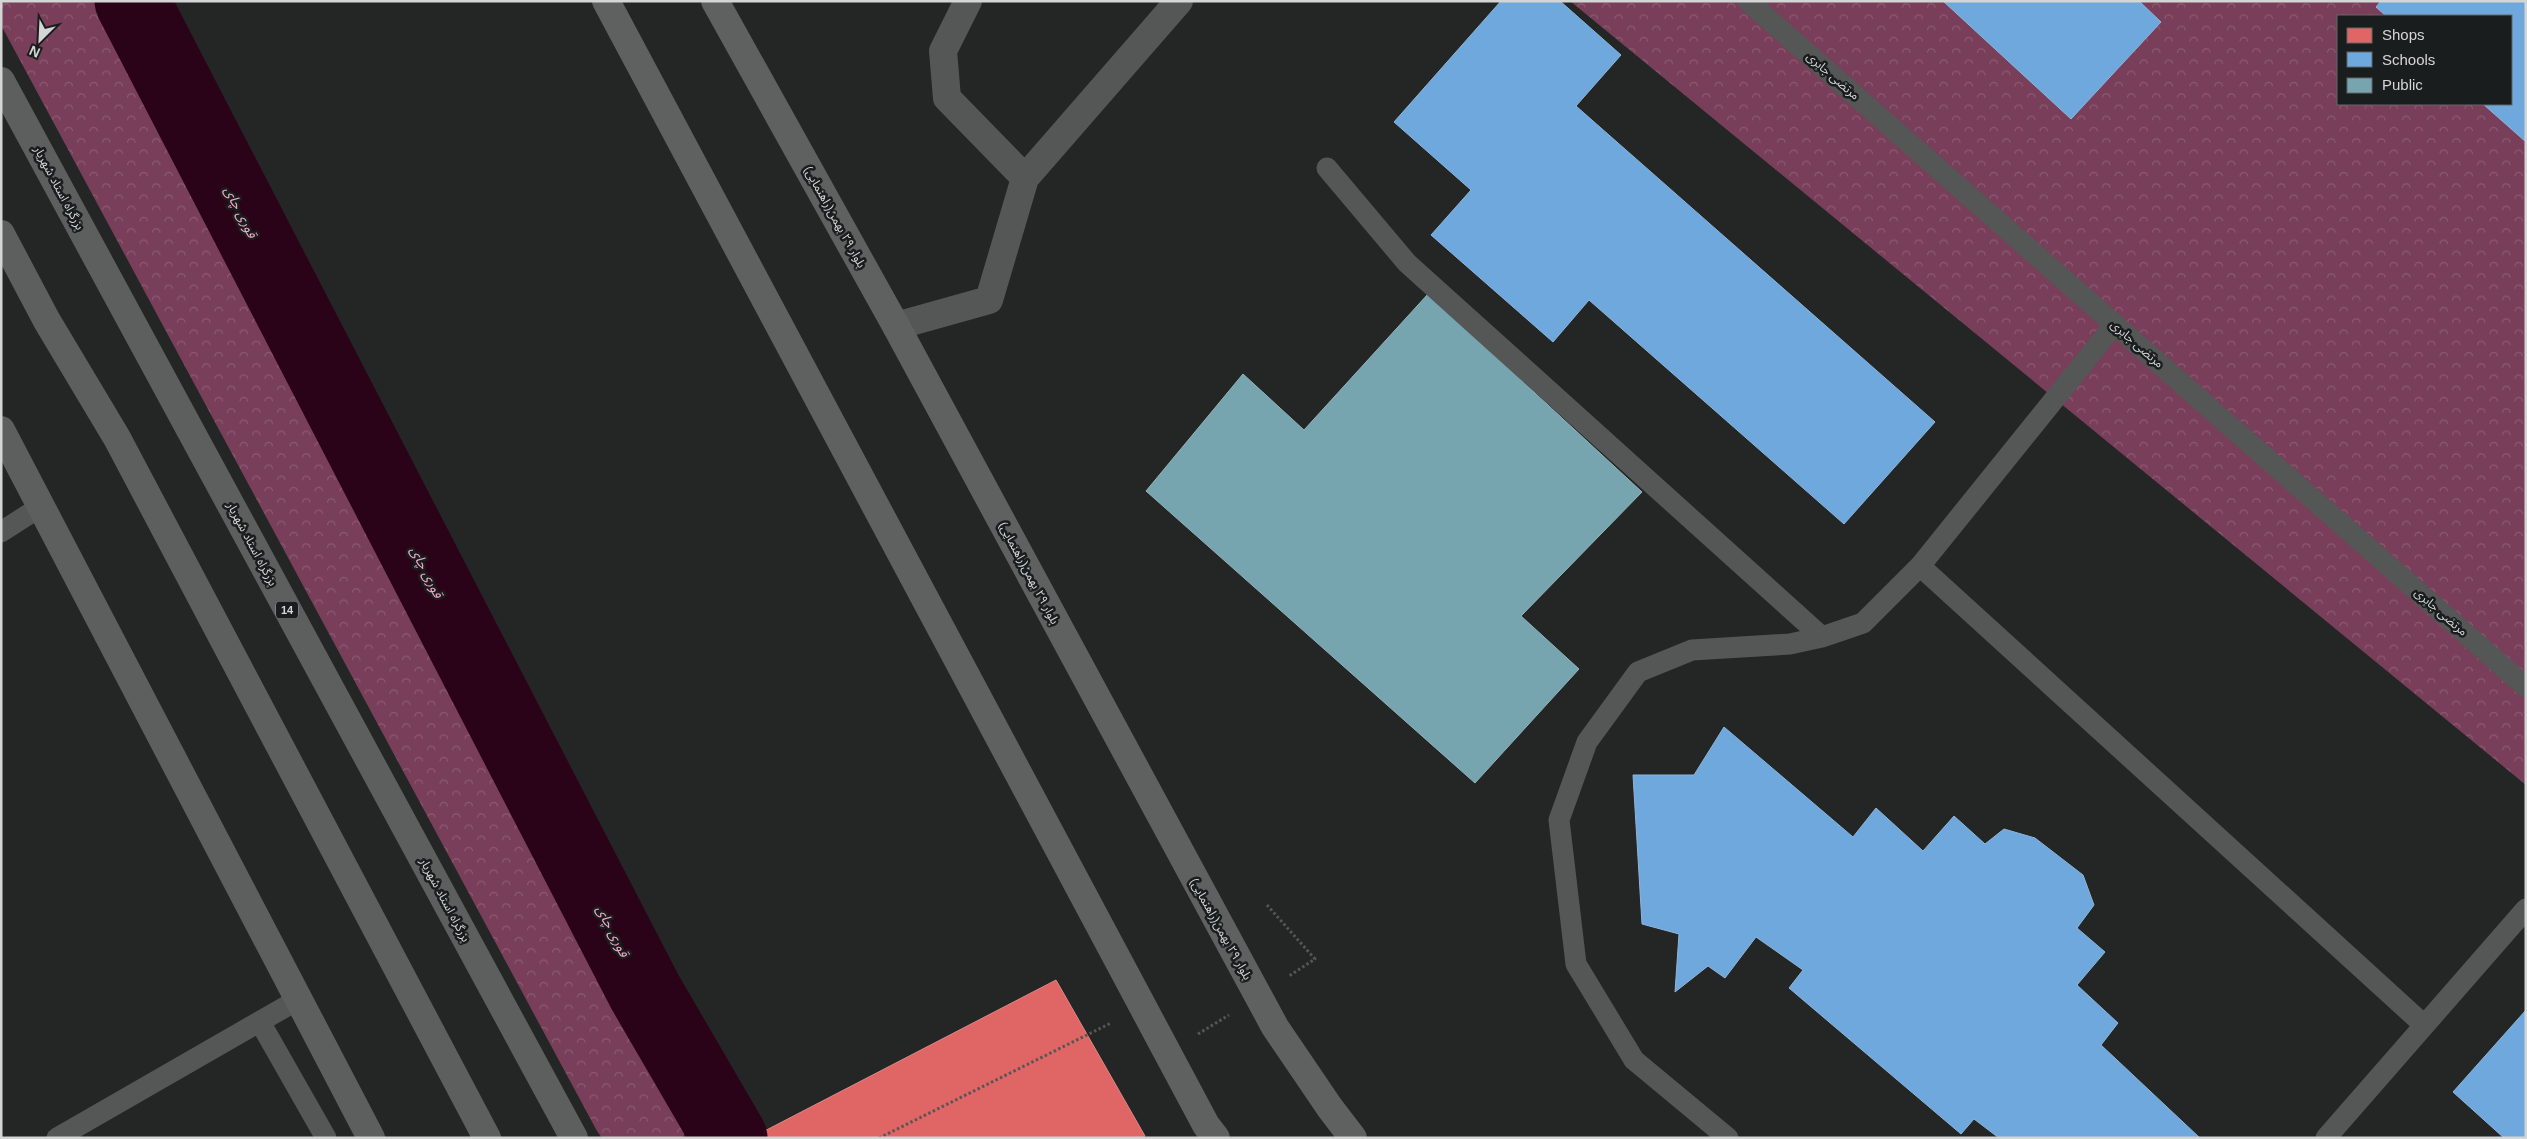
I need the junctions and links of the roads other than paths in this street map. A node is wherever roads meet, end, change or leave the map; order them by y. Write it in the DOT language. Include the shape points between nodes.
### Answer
graph roads {
  1 [pos="606,1"];
  2 [pos="715,1"];
  3 [pos="968,1"];
  4 [pos="1179,1"];
  5 [pos="1748,1"];
  6 [pos="1,82"];
  7 [pos="1327,168"];
  8 [pos="1025,178"];
  9 [pos="1,234"];
  10 [pos="1,268"];
  11 [pos="47,321"];
  12 [pos="2115,324"];
  13 [pos="896,326"];
  14 [pos="1,430"];
  15 [pos="40,507"];
  16 [pos="1,532"];
  17 [pos="1920,566"];
  18 [pos="1822,637"];
  19 [pos="2526,687"];
  20 [pos="2526,909"];
  21 [pos="299,1000"];
  22 [pos="260,1022"];
  23 [pos="2424,1025"];
  24 [pos="57,1138"];
  25 [pos="326,1138"];
  26 [pos="371,1138"];
  27 [pos="487,1138"];
  28 [pos="574,1138"];
  29 [pos="1216,1138"];
  30 [pos="1353,1138"];
  31 [pos="1728,1138"];
  32 [pos="2326,1138"];
  1 -- 29 [label="main road" via="1206,1125"];
  2 -- 13 [label="main road, بلوار ٢٩ بهمن(راهنمایی)"];
  3 -- 8 [label="street" via="943,51 947,98"];
  4 -- 8 [label="street"];
  5 -- 12 [label="lane, مرتضی جابری"];
  6 -- 28 [label="highway, بزرگراه استاد شهریار / 14"];
  7 -- 18 [label="lane" via="1407,263"];
  8 -- 13 [label="street" via="989,300"];
  9 -- 11 [label="highway"];
  10 -- 11 [label="highway"];
  11 -- 27 [label="highway" via="117,438"];
  12 -- 17 [label="lane"];
  12 -- 19 [label="lane, مرتضی جابری"];
  13 -- 30 [label="main road, بلوار ٢٩ بهمن(راهنمایی)" via="1270,1019"];
  14 -- 15 [label="highway"];
  15 -- 16 [label="lane"];
  15 -- 21 [label="highway"];
  17 -- 18 [label="lane" via="1862,622"];
  17 -- 23 [label="lane"];
  18 -- 31 [label="lane" via="1790,644 1692,650 1638,672 1587,742 1560,820 1576,964 1634,1060"];
  20 -- 23 [label="lane"];
  21 -- 22 [label="lane"];
  21 -- 26 [label="highway"];
  22 -- 24 [label="lane"];
  22 -- 25 [label="lane"];
  23 -- 32 [label="lane"];
}
